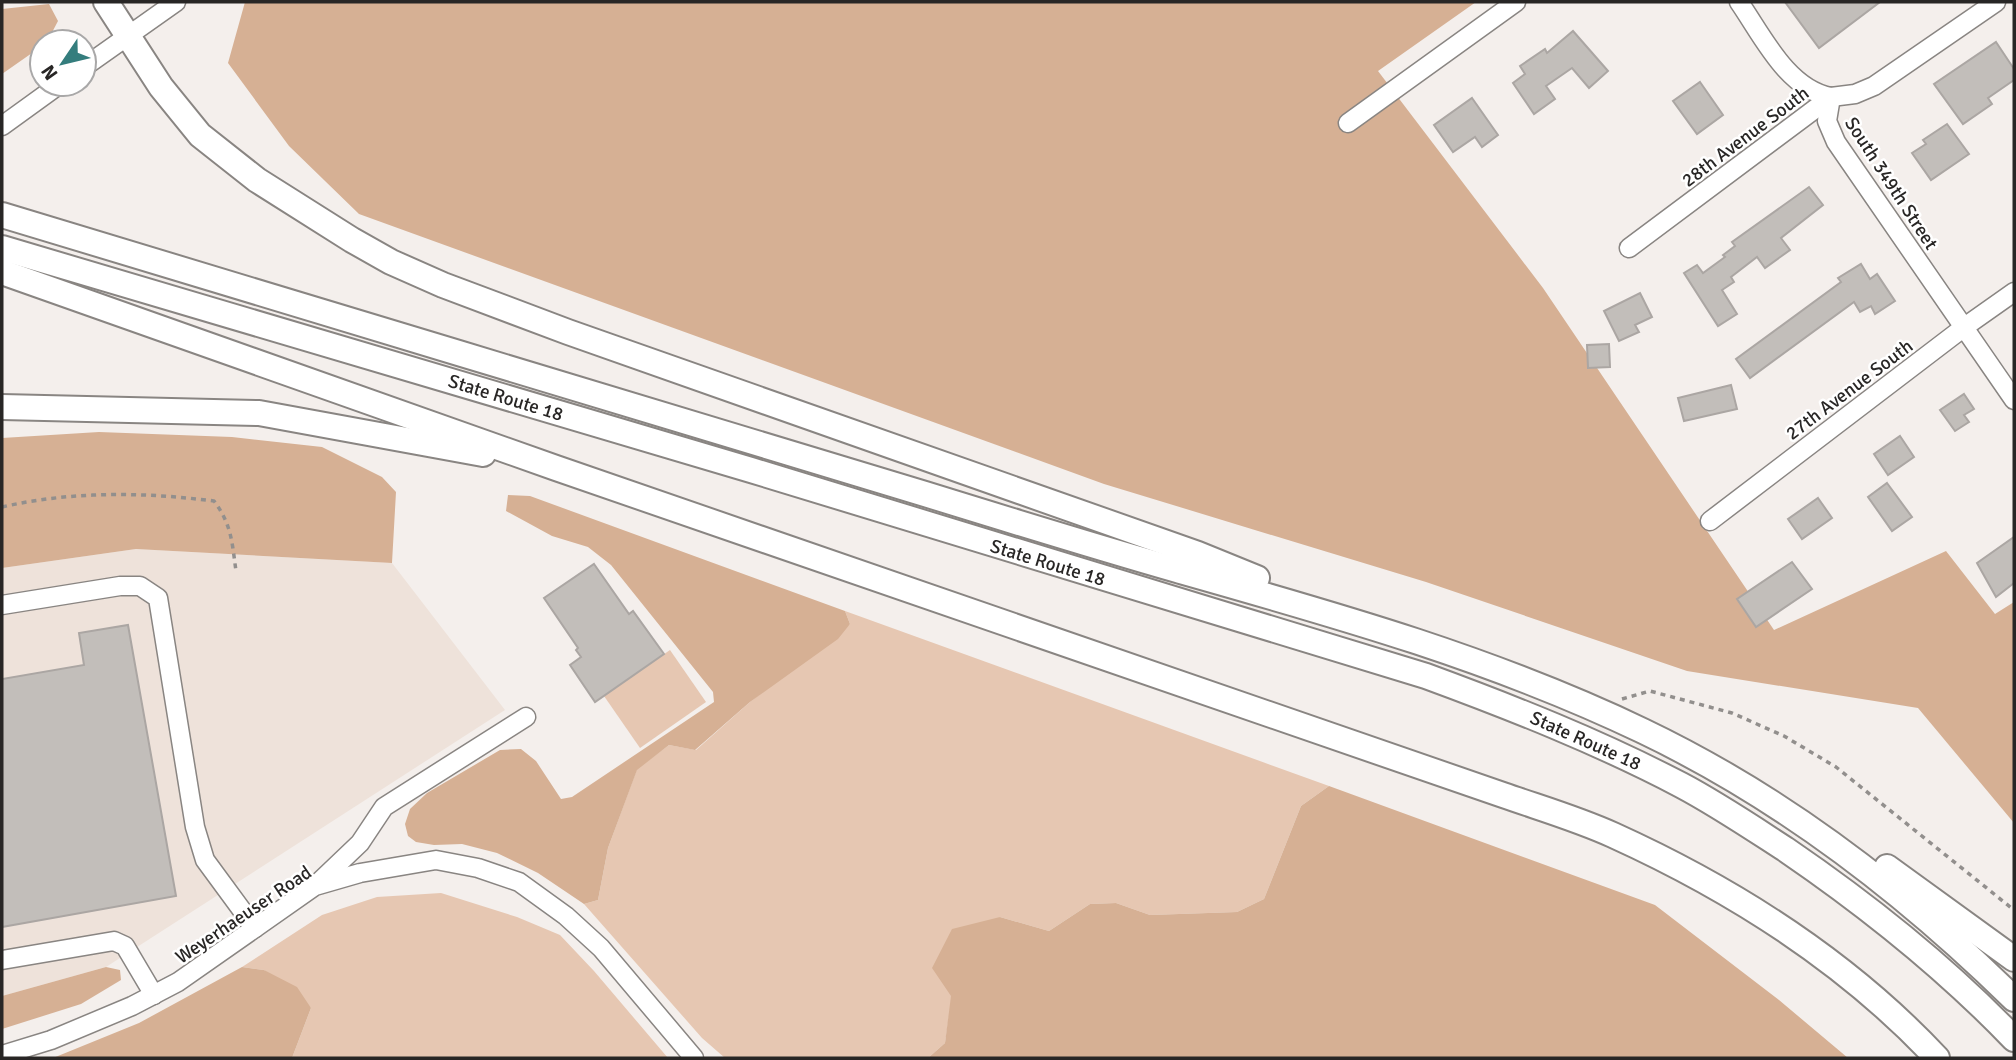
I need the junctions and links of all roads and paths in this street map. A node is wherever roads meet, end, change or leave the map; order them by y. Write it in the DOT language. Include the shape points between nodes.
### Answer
graph roads {
  1 [pos="106,2"];
  2 [pos="176,2"];
  3 [pos="1516,2"];
  4 [pos="1739,2"];
  5 [pos="1996,2"];
  6 [pos="128,36"];
  7 [pos="98,57"];
  8 [pos="1831,97"];
  9 [pos="40,98"];
  10 [pos="1348,123"];
  11 [pos="2,125"];
  12 [pos="2,215"];
  13 [pos="2,248"];
  14 [pos="1629,248"];
  15 [pos="2,272"];
  16 [pos="2014,292"];
  17 [pos="1963,328"];
  18 [pos="2014,400"];
  19 [pos="2,407"];
  20 [pos="556,468"];
  21 [pos="2,507"];
  22 [pos="1710,521"];
  23 [pos="236,571"];
  24 [pos="2,605"];
  25 [pos="1366,624"];
  26 [pos="1591,707"];
  27 [pos="526,717"];
  28 [pos="1772,803"];
  29 [pos="315,886"];
  30 [pos="2014,910"];
  31 [pos="255,928"];
  32 [pos="2014,959"];
  33 [pos="2,960"];
  34 [pos="1846,975"];
  35 [pos="154,995"];
  36 [pos="2014,999"];
  37 [pos="2014,1039"];
  38 [pos="2,1055"];
  39 [pos="694,1058"];
  40 [pos="1916,1058"];
  41 [pos="1937,1058"];
  1 -- 6 [label="highway"];
  2 -- 6 [label="street"];
  3 -- 10 [label="street"];
  4 -- 8 [label="street, South 349th Street" via="1793,76 1808,89"];
  5 -- 8 [label="street, 28th Avenue South" via="1874,86"];
  6 -- 7 [label="street"];
  6 -- 25 [label="highway" via="200,135 257,180 391,262 568,332 1198,554"];
  8 -- 14 [label="street, 28th Avenue South"];
  8 -- 17 [label="street, South 349th Street" via="1830,131"];
  9 -- 11 [label="street"];
  12 -- 25 [label="highway, State Route 18"];
  13 -- 37 [label="highway, State Route 18" via="751,470 1426,676 1525,712 1682,786 1822,874 1889,923"];
  15 -- 20 [label="highway"];
  16 -- 17 [label="street, 27th Avenue South"];
  17 -- 18 [label="street, South 349th Street"];
  17 -- 22 [label="street, 27th Avenue South"];
  19 -- 20 [label="highway" via="259,413"];
  20 -- 34 [label="highway" via="1612,834 1697,876"];
  21 -- 23 [label="path" via="108,493 215,501 230,530"];
  24 -- 31 [label="street" via="120,586 141,586 158,598 195,827 205,860"];
  25 -- 26 [label="highway, State Route 18" via="1478,661"];
  26 -- 28 [label="highway, State Route 18"];
  26 -- 30 [label="path" via="1650,691 1732,713 1784,736 1836,767"];
  27 -- 29 [label="street" via="384,807 360,843"];
  28 -- 32 [label="highway" via="1864,851"];
  28 -- 36 [label="highway, State Route 18" via="1889,887"];
  29 -- 31 [label="street, Weyerhaeuser Road"];
  29 -- 39 [label="street, Weyerhaeuser Road" via="436,860 519,882 601,948"];
  31 -- 35 [label="street, Weyerhaeuser Road"];
  33 -- 35 [label="street" via="114,941 125,946"];
  34 -- 40 [label="highway"];
  34 -- 41 [label="highway"];
  35 -- 38 [label="street, Weyerhaeuser Road" via="51,1040"];
}
